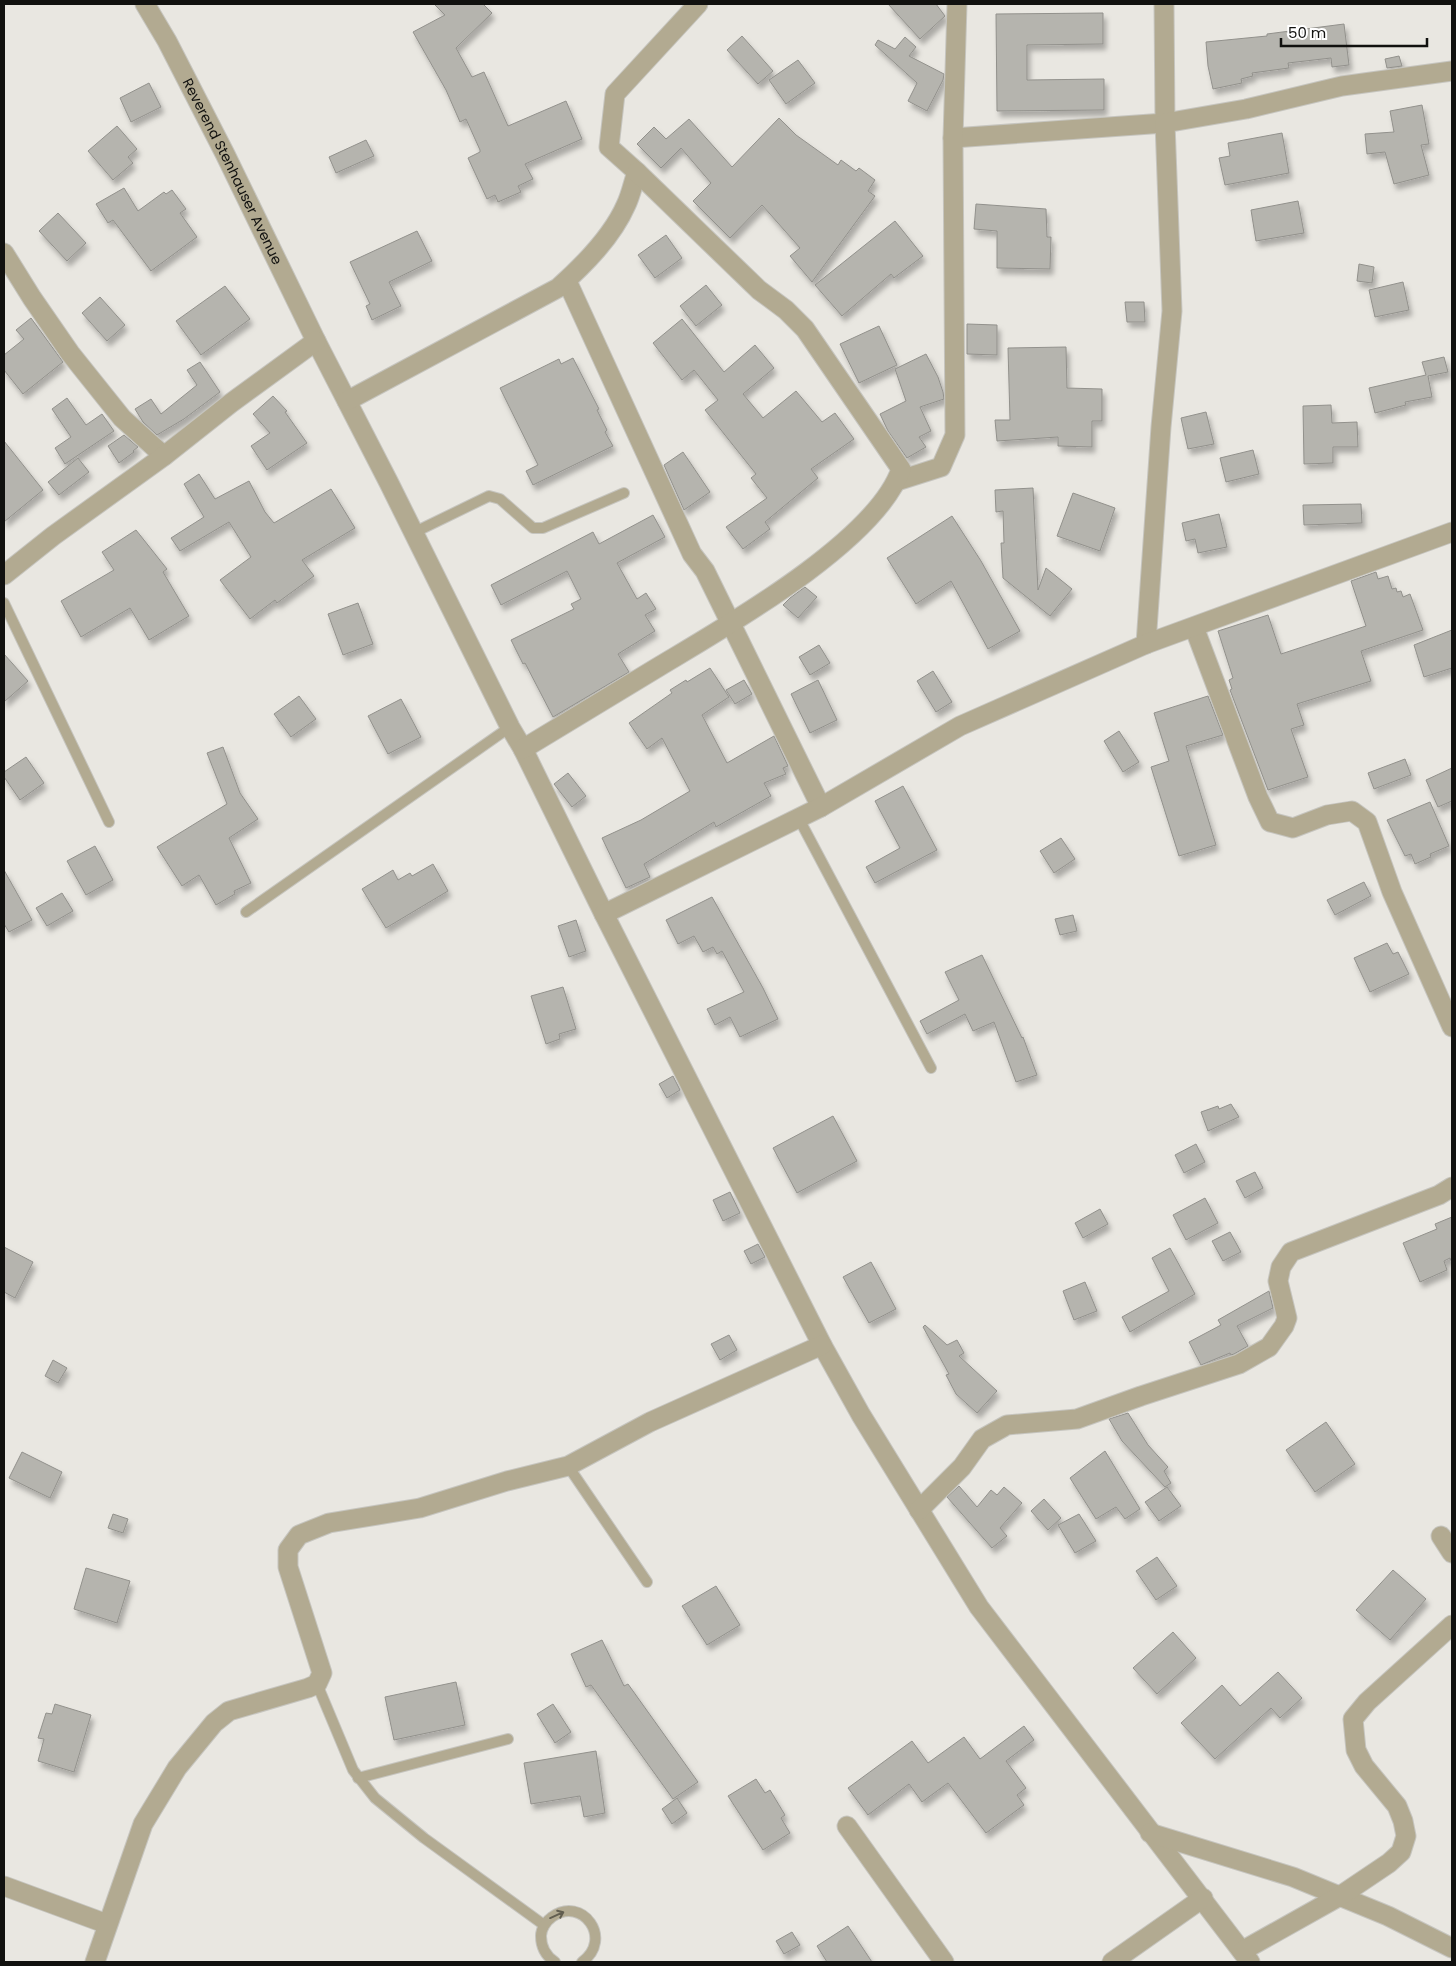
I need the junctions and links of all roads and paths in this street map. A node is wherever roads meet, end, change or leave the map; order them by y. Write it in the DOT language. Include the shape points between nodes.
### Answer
graph roads {
  1 [pos="145,4"];
  2 [pos="698,4"];
  3 [pos="957,4"];
  4 [pos="1164,4"];
  5 [pos="1452,71"];
  6 [pos="1165,123"];
  7 [pos="953,138"];
  8 [pos="637,172"];
  9 [pos="4,253"];
  10 [pos="567,280"];
  11 [pos="316,342"];
  12 [pos="347,401"];
  13 [pos="164,456"];
  14 [pos="897,481"];
  15 [pos="624,494"];
  16 [pos="1452,532"];
  17 [pos="414,533"];
  18 [pos="4,575"];
  19 [pos="4,603"];
  20 [pos="730,624"];
  21 [pos="1194,627"];
  22 [pos="1146,644"];
  23 [pos="510,727"];
  24 [pos="523,749"];
  25 [pos="821,807"];
  26 [pos="798,817"];
  27 [pos="109,822"];
  28 [pos="246,912"];
  29 [pos="604,914"];
  30 [pos="1452,1027"];
  31 [pos="931,1068"];
  32 [pos="1452,1187"];
  33 [pos="822,1345"];
  34 [pos="568,1466"];
  35 [pos="919,1510"];
  36 [pos="1441,1536"];
  37 [pos="1452,1552"];
  38 [pos="647,1582"];
  39 [pos="1452,1625"];
  40 [pos="318,1684"];
  41 [pos="508,1739"];
  42 [pos="358,1778"];
  43 [pos="847,1826"];
  44 [pos="1150,1833"];
  45 [pos="4,1886"];
  46 [pos="1340,1896"];
  47 [pos="1202,1898"];
  48 [pos="108,1924"];
  49 [pos="544,1925"];
  50 [pos="1452,1948"];
  51 [pos="1246,1957"];
  52 [pos="95,1962"];
  53 [pos="555,1962"];
  54 [pos="582,1962"];
  55 [pos="944,1962"];
  56 [pos="1112,1962"];
  1 -- 11 [label="street, Reverend Stenhauser Avenue" via="225,154"];
  2 -- 8 [label="street" via="615,94 610,147"];
  3 -- 7 [label="street"];
  4 -- 6 [label="street"];
  5 -- 6 [label="street" via="1342,86 1246,109"];
  6 -- 7 [label="street"];
  6 -- 22 [label="street" via="1172,311"];
  7 -- 14 [label="street" via="955,435 941,467"];
  8 -- 10 [label="street" via="626,206 608,235"];
  8 -- 14 [label="street" via="759,290 805,329 901,469"];
  9 -- 13 [label="street" via="70,353 122,418"];
  10 -- 12 [label="street" via="558,288"];
  10 -- 20 [label="street" via="692,554 705,571"];
  11 -- 12 [label="street, Reverend Stenhauser Avenue"];
  11 -- 13 [label="street"];
  12 -- 17 [label="street, Reverend Stenhauser Avenue"];
  13 -- 18 [label="street"];
  14 -- 20 [label="street" via="876,511 841,544"];
  15 -- 17 [label="lane" via="543,528 533,528 500,498 489,496"];
  16 -- 21 [label="street"];
  17 -- 23 [label="street, Reverend Stenhauser Avenue"];
  19 -- 27 [label="lane"];
  20 -- 24 [label="street"];
  20 -- 25 [label="street"];
  21 -- 22 [label="street"];
  21 -- 30 [label="street" via="1270,822 1293,828 1328,815 1352,811 1367,822 1392,892"];
  22 -- 25 [label="street" via="960,726"];
  23 -- 24 [label="street, Reverend Stenhauser Avenue"];
  23 -- 28 [label="lane"];
  24 -- 29 [label="street, Reverend Stenhauser Avenue"];
  25 -- 26 [label="street"];
  26 -- 29 [label="street"];
  26 -- 31 [label="lane"];
  29 -- 33 [label="street, Reverend Stenhauser Avenue"];
  32 -- 35 [label="street" via="1439,1195 1291,1252 1280,1267 1278,1281 1287,1318 1270,1348 1239,1364 1077,1419 1008,1425 982,1439 962,1467"];
  33 -- 34 [label="street" via="650,1422"];
  33 -- 35 [label="street, Reverend Stenhauser Avenue"];
  34 -- 38 [label="lane"];
  34 -- 40 [label="street" via="420,1508 329,1523 299,1535 288,1550 288,1567 322,1673"];
  35 -- 44 [label="street, Reverend Stenhauser Avenue" via="979,1607"];
  36 -- 37 [label="street"];
  39 -- 46 [label="street" via="1367,1702 1354,1719 1356,1750 1364,1766 1397,1806 1406,1836 1401,1852 1389,1863"];
  40 -- 42 [label="lane"];
  40 -- 48 [label="street" via="229,1711 214,1723 177,1768 142,1824"];
  41 -- 42 [label="lane"];
  42 -- 49 [label="lane" via="375,1798 417,1832"];
  43 -- 55 [label="street"];
  44 -- 46 [label="street" via="1293,1877"];
  44 -- 47 [label="street, Reverend Stenhauser Avenue"];
  45 -- 48 [label="street"];
  46 -- 50 [label="street"];
  46 -- 51 [label="street"];
  47 -- 51 [label="street, Reverend Stenhauser Avenue"];
  47 -- 56 [label="street"];
  48 -- 52 [label="street"];
  49 -- 53 [label="lane" via="541,1934 544,1950"];
  49 -- 54 [label="lane, one-way" via="549,1918 565,1911 573,1911 588,1920 594,1926 596,1943 593,1952"];
}
